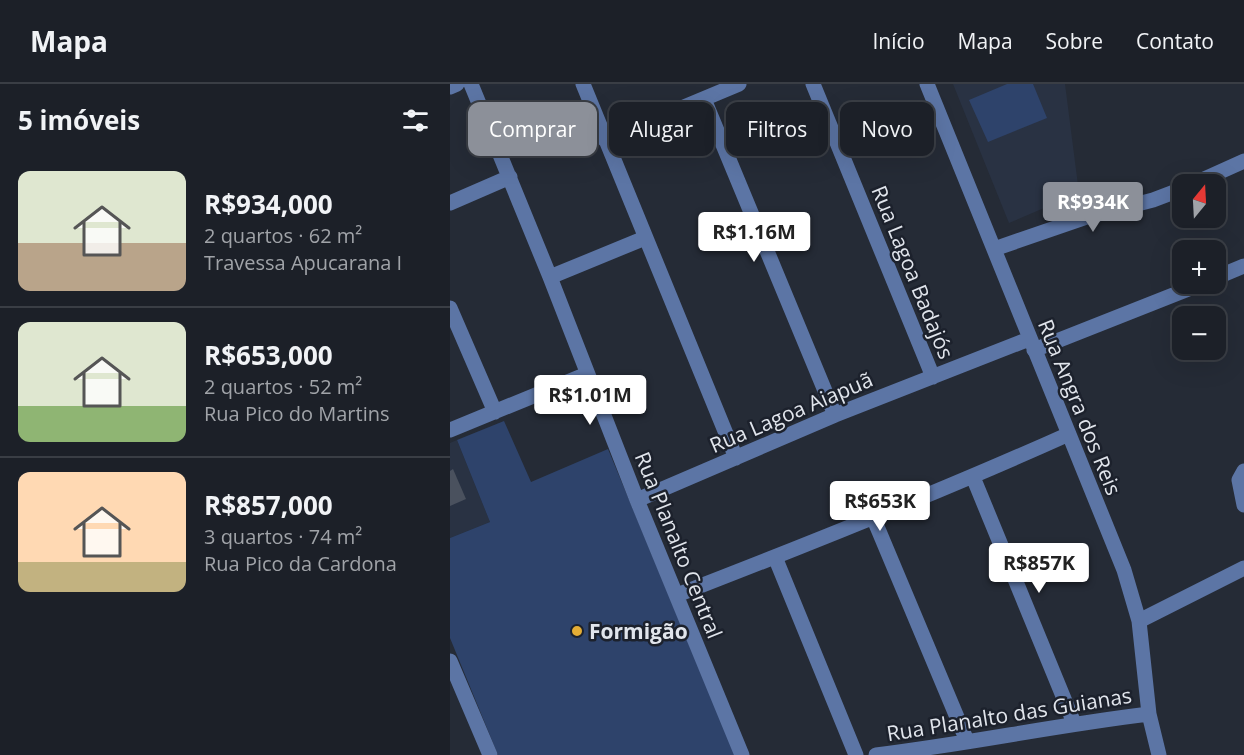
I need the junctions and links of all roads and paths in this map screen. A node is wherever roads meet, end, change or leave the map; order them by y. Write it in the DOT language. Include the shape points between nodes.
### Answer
graph roads {
  1 [pos="457,84"];
  2 [pos="471,84"];
  3 [pos="584,84"];
  4 [pos="739,84"];
  5 [pos="813,84"];
  6 [pos="927,84"];
  7 [pos="450,87"];
  8 [pos="704,99"];
  9 [pos="605,140"];
  10 [pos="1244,161"];
  11 [pos="1215,174"];
  12 [pos="510,177"];
  13 [pos="1172,193"];
  14 [pos="450,203"];
  15 [pos="645,238"];
  16 [pos="994,249"];
  17 [pos="1244,266"];
  18 [pos="1226,273"];
  19 [pos="550,278"];
  20 [pos="1174,294"];
  21 [pos="451,313"];
  22 [pos="1032,344"];
  23 [pos="587,374"];
  24 [pos="933,377"];
  25 [pos="495,412"];
  26 [pos="836,415"];
  27 [pos="450,430"];
  28 [pos="1069,434"];
  29 [pos="736,458"];
  30 [pos="974,477"];
  31 [pos="1241,478"];
  32 [pos="638,500"];
  33 [pos="1244,505"];
  34 [pos="873,517"];
  35 [pos="775,557"];
  36 [pos="1244,568"];
  37 [pos="676,595"];
  38 [pos="1139,621"];
  39 [pos="450,661"];
  40 [pos="1149,714"];
  41 [pos="1074,723"];
  42 [pos="968,741"];
  43 [pos="926,752"];
  44 [pos="490,755"];
  45 [pos="742,755"];
  46 [pos="856,755"];
  47 [pos="876,755"];
  48 [pos="1159,755"];
  1 -- 7 [label="street"];
  2 -- 12 [label="street, Rua Planalto Central"];
  3 -- 9 [label="street"];
  4 -- 8 [label="street"];
  5 -- 24 [label="street, Rua Lagoa Badajós"];
  6 -- 16 [label="street, Rua Angra dos Reis"];
  8 -- 9 [label="street"];
  8 -- 26 [label="street"];
  9 -- 15 [label="street"];
  10 -- 11 [label="street"];
  12 -- 14 [label="street"];
  12 -- 19 [label="street, Rua Planalto Central"];
  13 -- 16 [label="street"];
  15 -- 19 [label="street"];
  15 -- 29 [label="street"];
  16 -- 22 [label="street, Rua Angra dos Reis"];
  17 -- 18 [label="street"];
  19 -- 23 [label="street, Rua Planalto Central"];
  20 -- 22 [label="street, Rua Lagoa Aiapuã"];
  21 -- 25 [label="street"];
  22 -- 24 [label="street, Rua Lagoa Aiapuã"];
  22 -- 28 [label="street, Rua Angra dos Reis"];
  23 -- 25 [label="street"];
  23 -- 32 [label="street, Rua Planalto Central"];
  24 -- 26 [label="street, Rua Lagoa Aiapuã"];
  25 -- 27 [label="street"];
  26 -- 29 [label="street, Rua Lagoa Aiapuã"];
  28 -- 30 [label="street"];
  28 -- 38 [label="street, Rua Angra dos Reis" via="1124,570"];
  29 -- 32 [label="street, Rua Lagoa Aiapuã"];
  30 -- 34 [label="street"];
  30 -- 41 [label="street"];
  31 -- 33 [label="street"];
  32 -- 37 [label="street, Rua Planalto Central"];
  34 -- 35 [label="street"];
  34 -- 42 [label="street"];
  35 -- 37 [label="street"];
  35 -- 46 [label="street"];
  36 -- 38 [label="street"];
  37 -- 45 [label="street, Rua Planalto Central"];
  38 -- 40 [label="street, Rua Angra dos Reis"];
  39 -- 44 [label="street"];
  40 -- 41 [label="street, Rua Planalto das Guianas"];
  40 -- 48 [label="street, Rua Angra dos Reis"];
  41 -- 42 [label="street, Rua Planalto das Guianas"];
  42 -- 43 [label="street, Rua Planalto das Guianas"];
  43 -- 47 [label="street, Rua Planalto das Guianas"];
}
